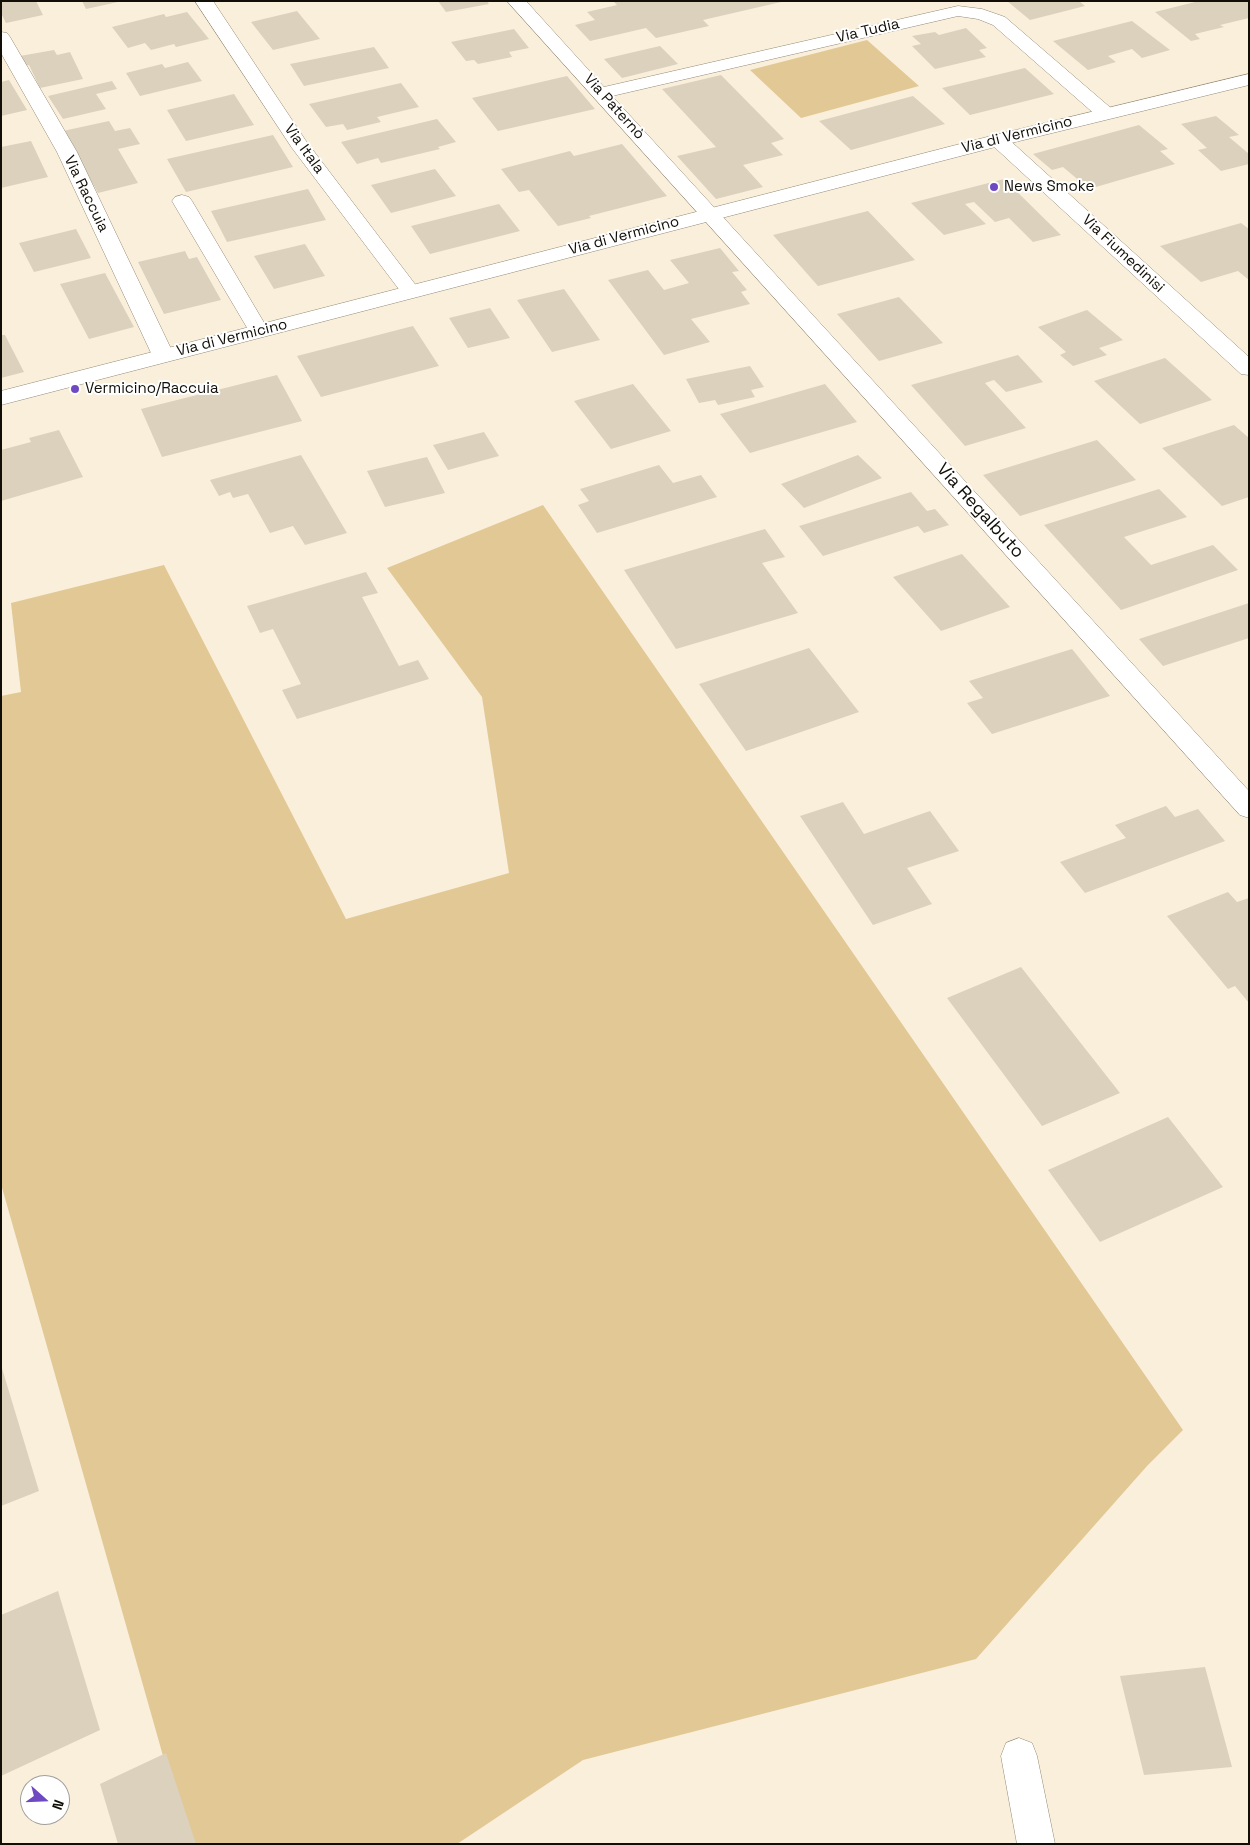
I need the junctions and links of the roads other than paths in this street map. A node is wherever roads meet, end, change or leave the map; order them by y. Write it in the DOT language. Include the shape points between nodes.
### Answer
graph roads {
  1 [pos="204,1"];
  2 [pos="516,1"];
  3 [pos="1,37"];
  4 [pos="1249,78"];
  5 [pos="601,93"];
  6 [pos="1105,113"];
  7 [pos="998,140"];
  8 [pos="182,201"];
  9 [pos="711,213"];
  10 [pos="411,292"];
  11 [pos="259,331"];
  12 [pos="163,355"];
  13 [pos="1249,369"];
  14 [pos="1,398"];
  15 [pos="1249,808"];
  16 [pos="1019,1756"];
  17 [pos="1036,1844"];
  1 -- 10 [label="street, Via Itala" via="299,144"];
  2 -- 5 [label="street, Via Paternò"];
  3 -- 12 [label="street, Via Raccuia" via="67,152"];
  4 -- 6 [label="street, Via di Vermicino"];
  5 -- 6 [label="street, Via Tudia" via="958,11 994,18"];
  5 -- 9 [label="street, Via Paternò"];
  6 -- 7 [label="street, Via di Vermicino"];
  7 -- 9 [label="street, Via di Vermicino"];
  7 -- 13 [label="street, Via Fiumedinisi"];
  8 -- 11 [label="street"];
  9 -- 10 [label="street, Via di Vermicino"];
  9 -- 15 [label="street, Via Regalbuto"];
  10 -- 11 [label="street, Via di Vermicino"];
  11 -- 12 [label="street, Via di Vermicino"];
  12 -- 14 [label="street, Via di Vermicino"];
  16 -- 17 [label="street"];
}
